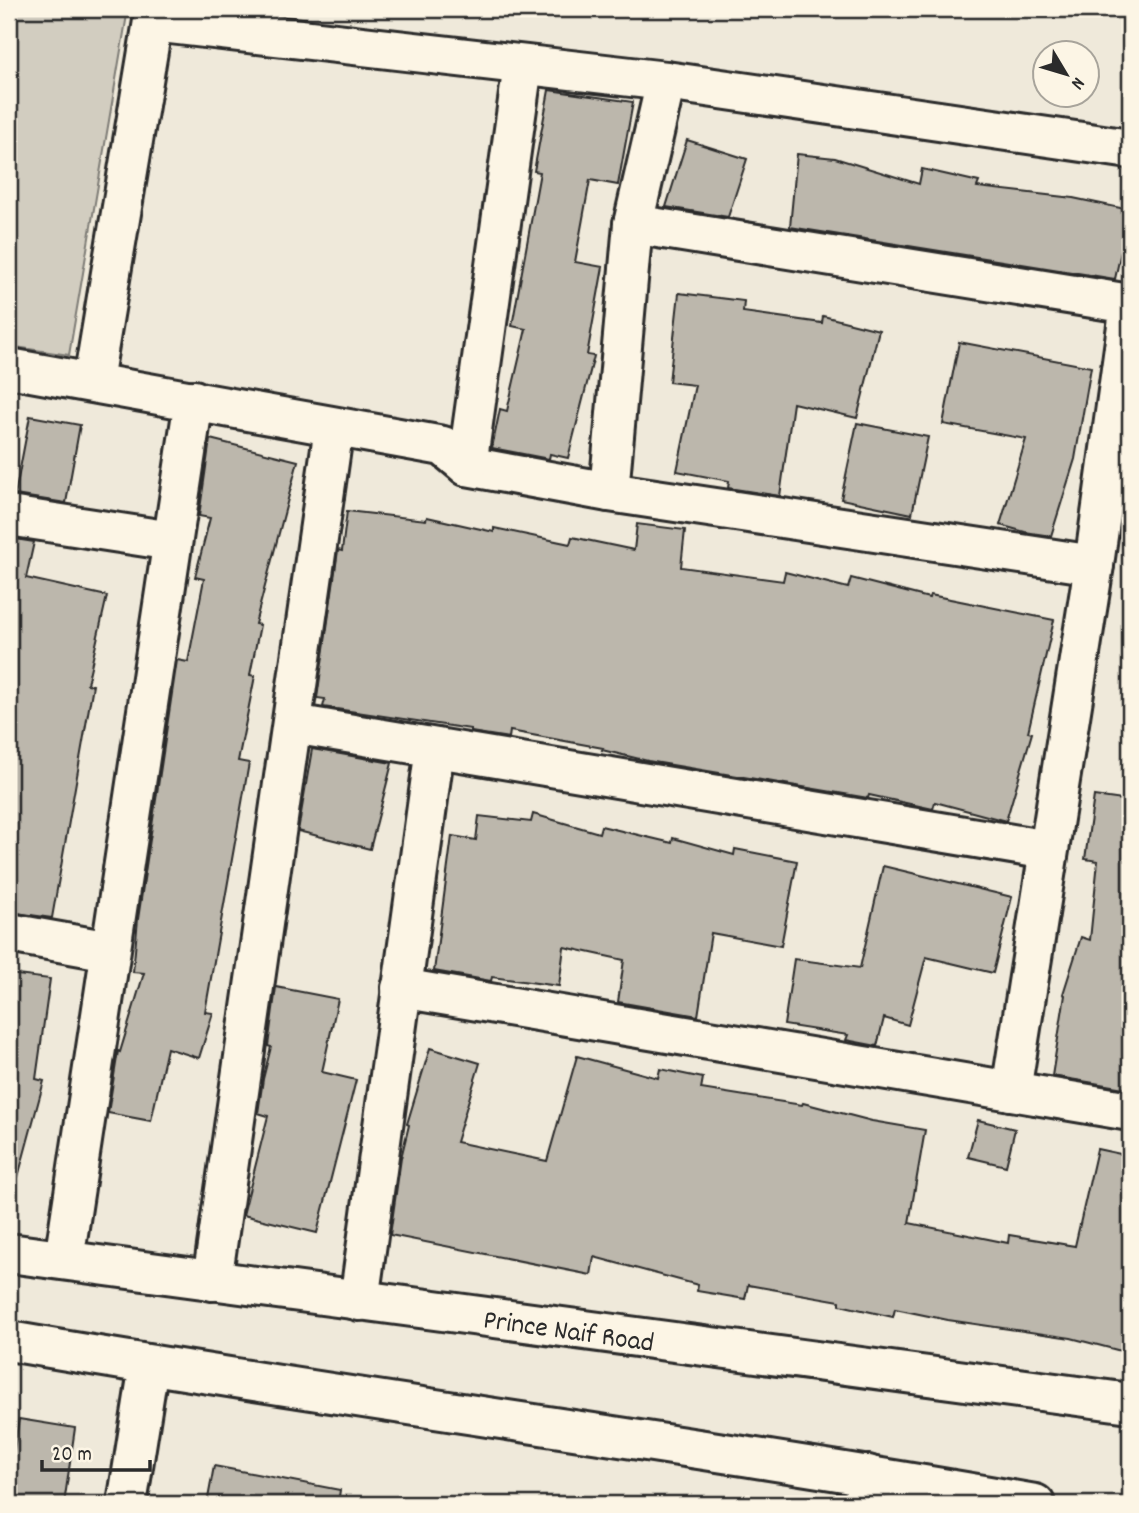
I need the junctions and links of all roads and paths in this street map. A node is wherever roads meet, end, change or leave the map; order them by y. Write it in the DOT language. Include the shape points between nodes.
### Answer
graph roads {
  1 [pos="154,15"];
  2 [pos="523,65"];
  3 [pos="666,81"];
  4 [pos="1130,149"];
  5 [pos="633,224"];
  6 [pos="9,368"];
  7 [pos="93,381"];
  8 [pos="194,400"];
  9 [pos="334,427"];
  10 [pos="467,466"];
  11 [pos="609,492"];
  12 [pos="9,516"];
  13 [pos="172,541"];
  14 [pos="1094,565"];
  15 [pos="293,724"];
  16 [pos="435,748"];
  17 [pos="1048,850"];
  18 [pos="9,933"];
  19 [pos="110,951"];
  20 [pos="401,988"];
  21 [pos="1011,1091"];
  22 [pos="1130,1111"];
  23 [pos="9,1253"];
  24 [pos="64,1261"];
  25 [pos="212,1280"];
  26 [pos="359,1301"];
  27 [pos="9,1341"];
  28 [pos="149,1365"];
  29 [pos="1130,1403"];
  30 [pos="866,1489"];
  31 [pos="127,1504"];
  32 [pos="1035,1504"];
  1 -- 2 [label="street"];
  1 -- 7 [label="street"];
  2 -- 3 [label="street"];
  2 -- 10 [label="street"];
  3 -- 4 [label="street"];
  3 -- 5 [label="street"];
  5 -- 11 [label="street"];
  5 -- 14 [label="street" via="1130,303"];
  6 -- 7 [label="street"];
  7 -- 8 [label="street"];
  8 -- 9 [label="street"];
  8 -- 13 [label="street"];
  9 -- 10 [label="street" via="443,446"];
  9 -- 15 [label="street"];
  10 -- 11 [label="street"];
  11 -- 14 [label="street"];
  12 -- 13 [label="street"];
  13 -- 19 [label="street"];
  14 -- 17 [label="street"];
  15 -- 16 [label="street"];
  15 -- 25 [label="street"];
  16 -- 17 [label="street"];
  16 -- 20 [label="street"];
  17 -- 21 [label="street"];
  18 -- 19 [label="street"];
  19 -- 24 [label="street"];
  20 -- 21 [label="street"];
  20 -- 26 [label="street"];
  21 -- 22 [label="street"];
  23 -- 24 [label="street, Prince Naif Road"];
  24 -- 25 [label="street, Prince Naif Road"];
  25 -- 26 [label="street, Prince Naif Road"];
  26 -- 29 [label="street, Prince Naif Road"];
  27 -- 28 [label="street"];
  28 -- 30 [label="street"];
  28 -- 31 [label="street"];
  30 -- 32 [label="street"];
}
